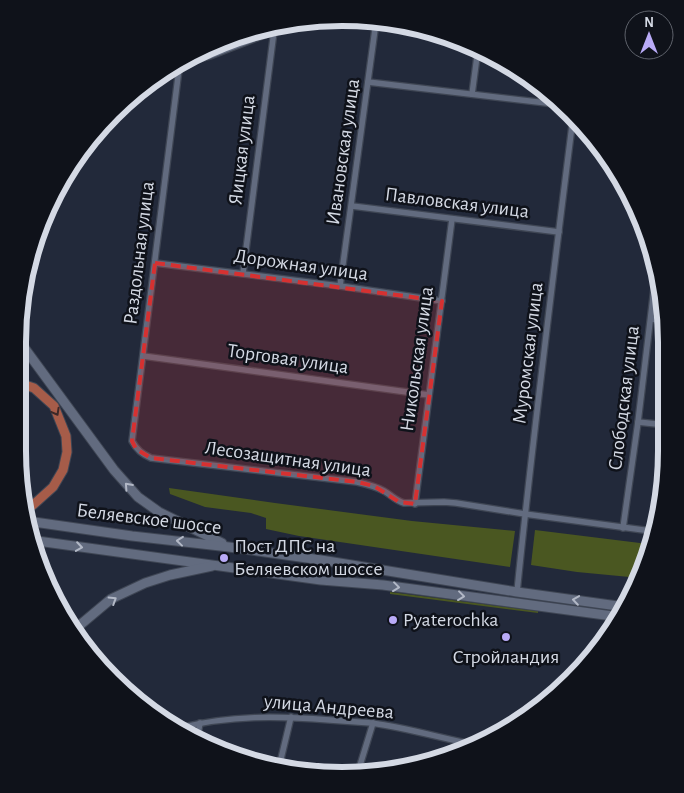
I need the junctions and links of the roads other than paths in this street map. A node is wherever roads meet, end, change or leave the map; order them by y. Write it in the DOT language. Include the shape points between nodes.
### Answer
graph roads {
  1 [pos="375,28"];
  2 [pos="275,33"];
  3 [pos="248,41"];
  4 [pos="206,57"];
  5 [pos="477,57"];
  6 [pos="178,72"];
  7 [pos="368,82"];
  8 [pos="472,94"];
  9 [pos="548,103"];
  10 [pos="572,126"];
  11 [pos="352,206"];
  12 [pos="452,219"];
  13 [pos="558,232"];
  14 [pos="155,262"];
  15 [pos="243,273"];
  16 [pos="340,286"];
  17 [pos="654,293"];
  18 [pos="442,301"];
  19 [pos="651,320"];
  20 [pos="657,320"];
  21 [pos="26,350"];
  22 [pos="142,356"];
  23 [pos="26,385"];
  24 [pos="429,395"];
  25 [pos="638,422"];
  26 [pos="658,425"];
  27 [pos="132,441"];
  28 [pos="415,504"];
  29 [pos="31,506"];
  30 [pos="525,514"];
  31 [pos="34,523"];
  32 [pos="624,528"];
  33 [pos="648,531"];
  34 [pos="40,541"];
  35 [pos="229,547"];
  36 [pos="220,565"];
  37 [pos="517,592"];
  38 [pos="617,606"];
  39 [pos="611,616"];
  40 [pos="79,626"];
  41 [pos="291,717"];
  42 [pos="200,723"];
  43 [pos="373,723"];
  44 [pos="188,726"];
  45 [pos="198,732"];
  46 [pos="464,742"];
  47 [pos="280,761"];
  48 [pos="359,766"];
  1 -- 7 [label="street, Ивановская улица"];
  2 -- 15 [label="street, Яицкая улица"];
  3 -- 4 [label="street"];
  5 -- 8 [label="street"];
  6 -- 14 [label="street, Раздольная улица"];
  7 -- 8 [label="street"];
  7 -- 11 [label="street, Ивановская улица"];
  8 -- 9 [label="street"];
  10 -- 13 [label="street, Муромская улица"];
  11 -- 12 [label="street, Павловская улица"];
  11 -- 16 [label="street, Ивановская улица"];
  12 -- 13 [label="street, Павловская улица"];
  12 -- 18 [label="street, Никольская улица"];
  13 -- 30 [label="street, Муромская улица"];
  14 -- 15 [label="street, Дорожная улица"];
  14 -- 22 [label="street, Раздольная улица"];
  15 -- 16 [label="street, Дорожная улица"];
  16 -- 18 [label="street, Дорожная улица"];
  17 -- 19 [label="street, Слободская улица"];
  18 -- 24 [label="street, Никольская улица"];
  19 -- 20 [label="street"];
  19 -- 25 [label="street, Слободская улица"];
  35 -- 21 [label="main road, one-way" via="158,512 138,497 114,470"];
  22 -- 24 [label="street, Торговая улица"];
  22 -- 27 [label="street, Раздольная улица"];
  23 -- 29 [label="main road, one-way" via="34,388 54,406 66,436 63,470 53,487"];
  24 -- 28 [label="street, Никольская улица"];
  25 -- 26 [label="street"];
  25 -- 32 [label="street, Слободская улица"];
  27 -- 28 [label="street, Лесозащитная улица" via="136,449 152,458 357,482 379,489 399,502"];
  28 -- 30 [label="street, Лесозащитная улица" via="456,503"];
  30 -- 32 [label="street, Лесозащитная улица"];
  30 -- 37 [label="street, Муромская улица"];
  35 -- 31 [label="main road, Беляевское шоссе, one-way"];
  32 -- 33 [label="street, Лесозащитная улица"];
  34 -- 36 [label="main road, Беляевское шоссе, one-way"];
  35 -- 37 [label="main road, Беляевское шоссе"];
  36 -- 39 [label="main road, Беляевское шоссе, one-way"];
  40 -- 36 [label="main road, one-way" via="111,599 144,583"];
  38 -- 37 [label="main road, Беляевское шоссе, one-way"];
  41 -- 42 [label="street, улица Андреева" via="266,716"];
  41 -- 43 [label="street, улица Андреева"];
  41 -- 47 [label="street"];
  42 -- 44 [label="street, улица Андреева"];
  42 -- 45 [label="street"];
  43 -- 46 [label="street, улица Андреева"];
  43 -- 48 [label="street"];
}
